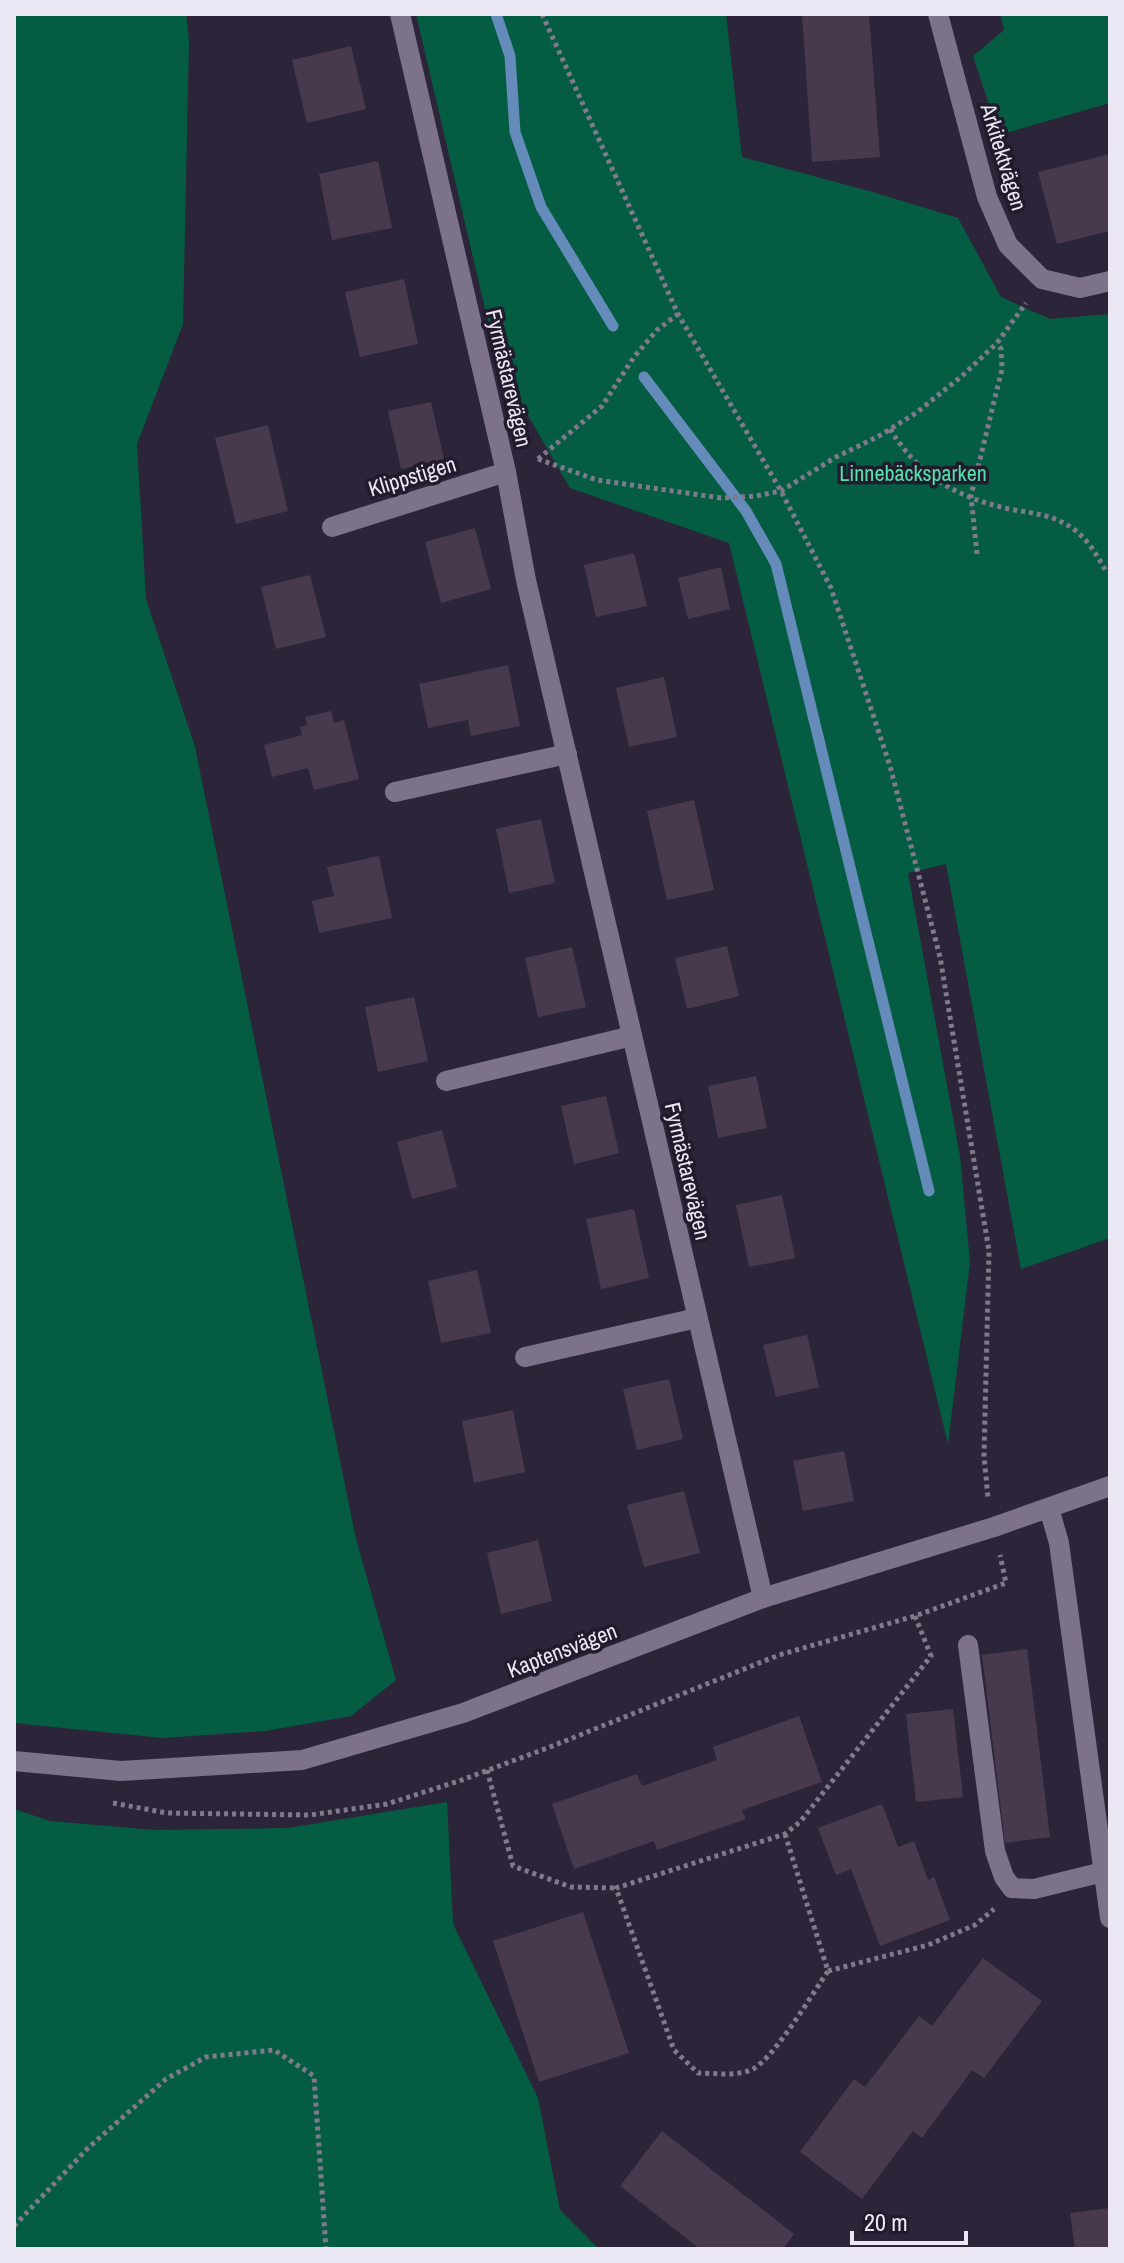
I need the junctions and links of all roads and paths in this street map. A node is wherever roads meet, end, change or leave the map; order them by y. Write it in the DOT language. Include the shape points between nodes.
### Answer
graph roads {
  1 [pos="400,14"];
  2 [pos="542,14"];
  3 [pos="938,14"];
  4 [pos="1042,279"];
  5 [pos="1110,281"];
  6 [pos="678,314"];
  7 [pos="997,343"];
  8 [pos="890,429"];
  9 [pos="538,459"];
  10 [pos="506,472"];
  11 [pos="781,491"];
  12 [pos="971,496"];
  13 [pos="332,527"];
  14 [pos="977,554"];
  15 [pos="1107,573"];
  16 [pos="567,754"];
  17 [pos="395,792"];
  18 [pos="632,1036"];
  19 [pos="446,1081"];
  20 [pos="697,1318"];
  21 [pos="525,1357"];
  22 [pos="1110,1486"];
  23 [pos="1049,1508"];
  24 [pos="994,1527"];
  25 [pos="763,1598"];
  26 [pos="915,1616"];
  27 [pos="968,1645"];
  28 [pos="14,1761"];
  29 [pos="487,1770"];
  30 [pos="106,1801"];
  31 [pos="1104,1830"];
  32 [pos="785,1834"];
  33 [pos="1103,1872"];
  34 [pos="616,1888"];
  35 [pos="1012,1888"];
  36 [pos="1110,1918"];
  37 [pos="828,1971"];
  38 [pos="14,2226"];
  39 [pos="326,2249"];
  1 -- 10 [label="street, Fyrmästarevägen"];
  2 -- 6 [label="path"];
  3 -- 4 [label="street, Arkitektvägen" via="987,197 1008,245"];
  4 -- 5 [label="street" via="1080,288"];
  4 -- 7 [label="path"];
  6 -- 9 [label="path" via="634,357 602,406"];
  6 -- 11 [label="path"];
  7 -- 8 [label="path"];
  7 -- 12 [label="path" via="1002,369"];
  8 -- 11 [label="path"];
  8 -- 12 [label="path" via="922,470"];
  9 -- 10 [label="path"];
  9 -- 11 [label="path" via="597,480 721,498"];
  10 -- 13 [label="street, Klippstigen"];
  10 -- 16 [label="street, Fyrmästarevägen"];
  11 -- 24 [label="path" via="831,588 890,766 940,957 989,1251 984,1456"];
  12 -- 14 [label="path"];
  12 -- 15 [label="path" via="1069,526 1092,546"];
  16 -- 17 [label="street"];
  16 -- 18 [label="street, Fyrmästarevägen"];
  18 -- 19 [label="street"];
  18 -- 20 [label="street, Fyrmästarevägen"];
  20 -- 21 [label="street"];
  20 -- 25 [label="street, Fyrmästarevägen"];
  22 -- 23 [label="street, Kaptensvägen"];
  23 -- 24 [label="street, Kaptensvägen"];
  23 -- 31 [label="street"];
  24 -- 25 [label="street, Kaptensvägen"];
  24 -- 26 [label="path" via="1006,1583"];
  25 -- 28 [label="street, Kaptensvägen" via="463,1713 302,1760 121,1771"];
  26 -- 29 [label="path" via="779,1655"];
  26 -- 32 [label="path" via="931,1656"];
  27 -- 35 [label="street" via="995,1851"];
  29 -- 30 [label="path" via="387,1804 310,1815 167,1813"];
  29 -- 34 [label="path" via="513,1866 571,1887"];
  31 -- 33 [label="street"];
  32 -- 34 [label="path"];
  32 -- 37 [label="path"];
  33 -- 35 [label="street" via="1034,1889"];
  33 -- 36 [label="street"];
  34 -- 37 [label="path" via="674,2050 698,2073 754,2069"];
  35 -- 37 [label="path" via="975,1925 928,1945"];
  38 -- 39 [label="path" via="88,2148 166,2079 206,2057 274,2050 314,2076"];
}
